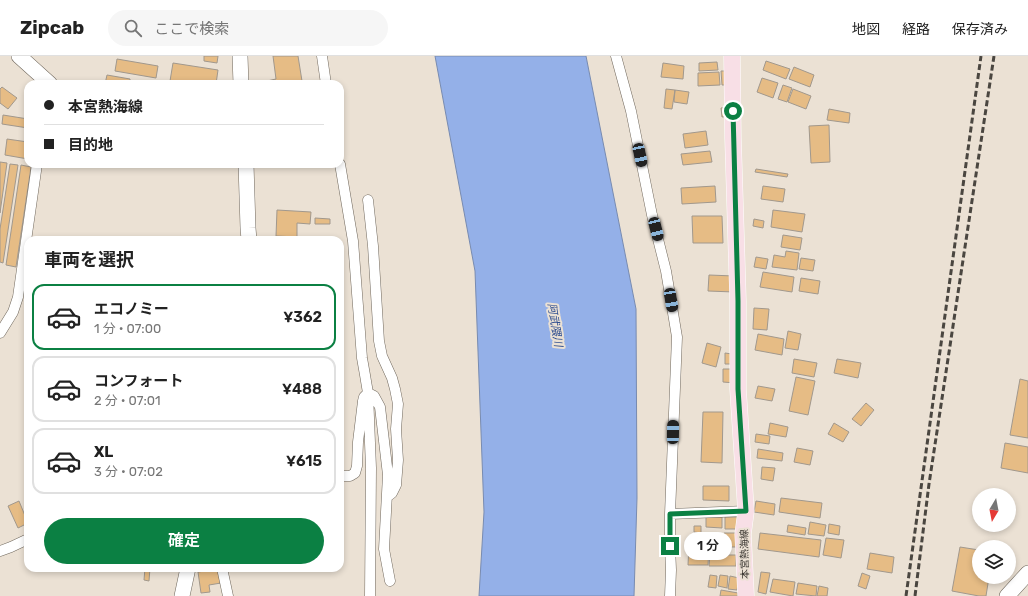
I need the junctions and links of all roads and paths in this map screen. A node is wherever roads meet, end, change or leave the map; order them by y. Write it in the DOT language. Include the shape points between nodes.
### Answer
graph roads {
  1 [pos="19,56"];
  2 [pos="240,56"];
  3 [pos="322,56"];
  4 [pos="616,56"];
  5 [pos="732,56"];
  6 [pos="46,80"];
  7 [pos="241,80"];
  8 [pos="325,80"];
  9 [pos="36,168"];
  10 [pos="246,168"];
  11 [pos="341,168"];
  12 [pos="368,200"];
  13 [pos="27,236"];
  14 [pos="249,236"];
  15 [pos="24,255"];
  16 [pos="0,333"];
  17 [pos="368,393"];
  18 [pos="344,476"];
  19 [pos="387,497"];
  20 [pos="746,511"];
  21 [pos="670,514"];
  22 [pos="24,541"];
  23 [pos="0,551"];
  24 [pos="187,572"];
  25 [pos="223,572"];
  26 [pos="1028,573"];
  27 [pos="390,581"];
  28 [pos="182,596"];
  29 [pos="228,596"];
  30 [pos="370,596"];
  31 [pos="670,596"];
  32 [pos="746,596"];
  33 [pos="1007,596"];
  1 -- 6 [label="street"];
  2 -- 7 [label="street"];
  3 -- 8 [label="street"];
  4 -- 21 [label="street" via="631,111 666,271 677,337"];
  5 -- 20 [label="main road, 本宮熱海線" via="738,389"];
  9 -- 13 [label="street"];
  10 -- 14 [label="street"];
  11 -- 17 [label="street" via="352,241 362,358"];
  12 -- 19 [label="street" via="378,341 392,378 398,404 396,485"];
  15 -- 16 [label="street" via="18,297 13,312"];
  17 -- 18 [label="street" via="363,402 357,466 350,476"];
  17 -- 19 [label="street" via="374,396 380,407 388,475"];
  17 -- 30 [label="street" via="371,468"];
  19 -- 27 [label="street" via="384,549"];
  20 -- 21 [label="street"];
  20 -- 32 [label="main road, 本宮熱海線" via="743,534"];
  21 -- 31 [label="street"];
  22 -- 23 [label="street"];
  24 -- 28 [label="street"];
  25 -- 29 [label="street"];
  26 -- 33 [label="street"];
}
